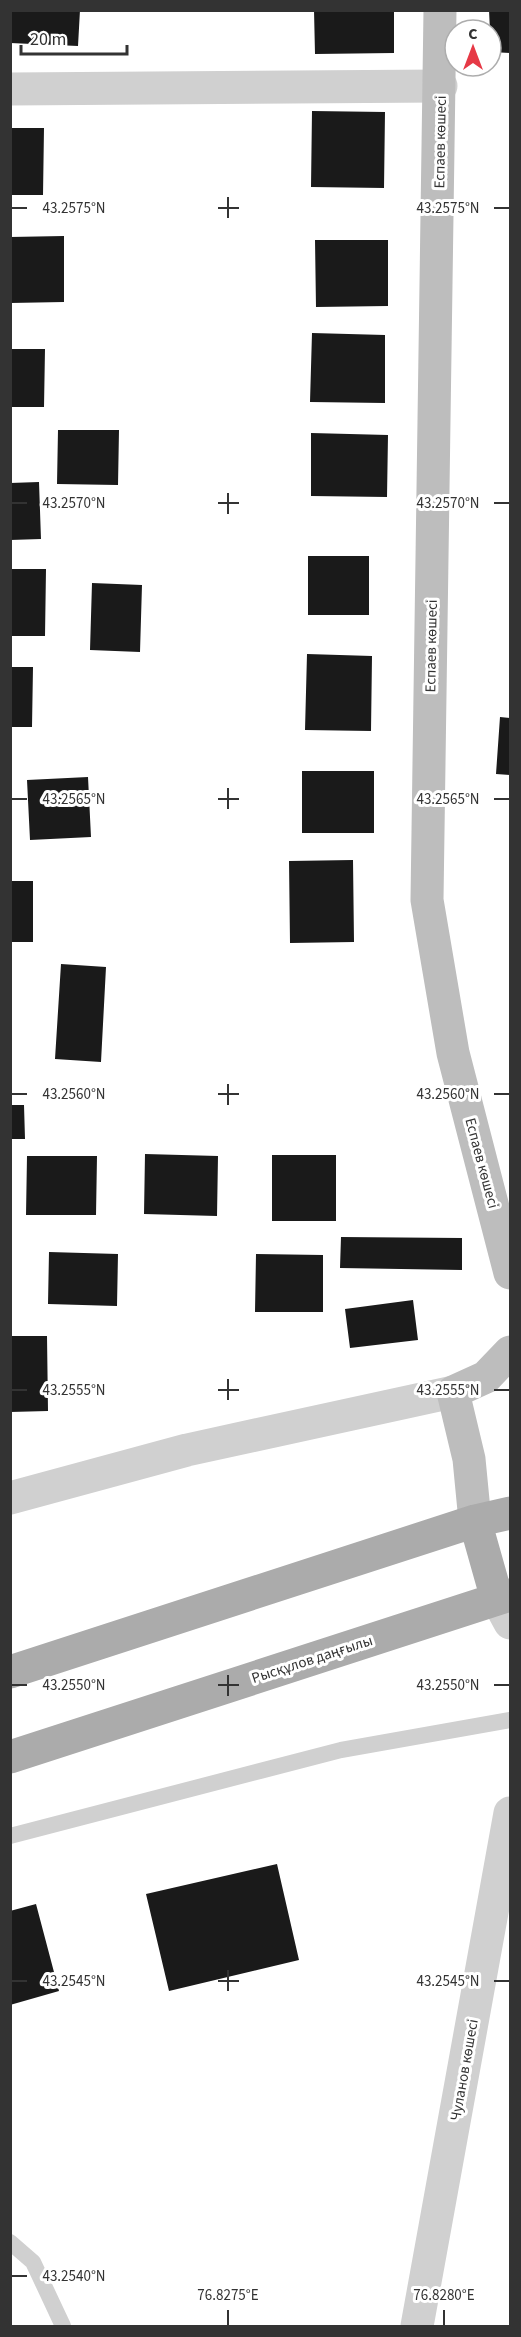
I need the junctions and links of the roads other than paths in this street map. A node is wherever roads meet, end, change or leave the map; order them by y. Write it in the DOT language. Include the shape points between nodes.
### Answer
graph roads {
  1 [pos="440,10"];
  2 [pos="441,86"];
  3 [pos="10,89"];
  4 [pos="510,1273"];
  5 [pos="510,1352"];
  6 [pos="453,1392"];
  7 [pos="10,1498"];
  8 [pos="510,1513"];
  9 [pos="475,1521"];
  10 [pos="506,1606"];
  11 [pos="10,1672"];
  12 [pos="510,1720"];
  13 [pos="10,1756"];
  14 [pos="510,1813"];
  15 [pos="10,1836"];
  16 [pos="10,2242"];
  17 [pos="63,2326"];
  18 [pos="417,2326"];
  1 -- 2 [label="street, Еспаев көшесі"];
  2 -- 3 [label="street"];
  2 -- 4 [label="street, Еспаев көшесі" via="427,900 453,1053"];
  5 -- 6 [label="street" via="486,1377"];
  6 -- 7 [label="street" via="187,1450"];
  6 -- 9 [label="street" via="469,1459"];
  8 -- 9 [label="main road"];
  9 -- 10 [label="main road"];
  9 -- 11 [label="main road"];
  10 -- 13 [label="main road, Рысқұлов даңғылы"];
  12 -- 15 [label="lane" via="341,1749"];
  14 -- 18 [label="street, Чуланов көшесі"];
  16 -- 17 [label="lane" via="33,2262"];
}
